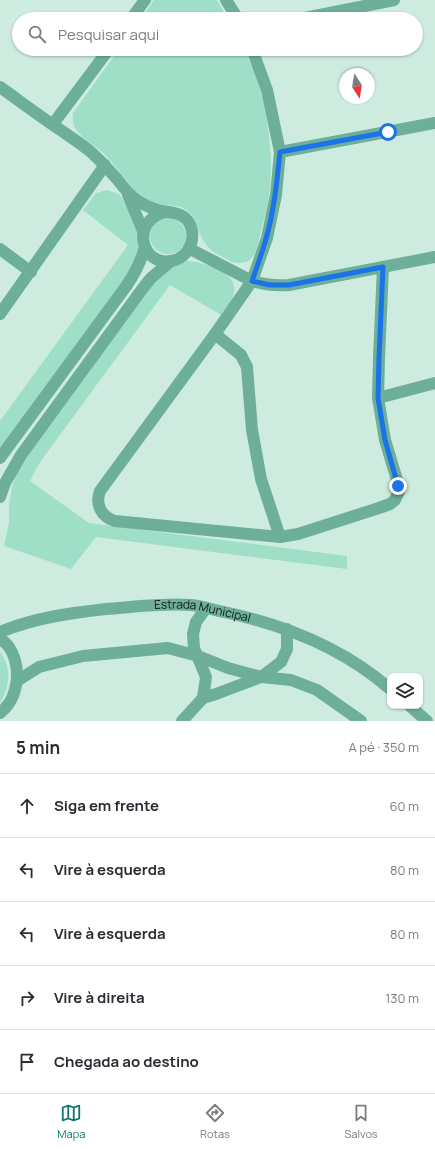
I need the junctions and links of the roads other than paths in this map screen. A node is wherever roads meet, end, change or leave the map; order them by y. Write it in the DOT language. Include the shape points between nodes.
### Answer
graph roads {
  1 [pos="145,0"];
  2 [pos="226,0"];
  3 [pos="394,0"];
  4 [pos="136,12"];
  5 [pos="234,12"];
  6 [pos="335,12"];
  7 [pos="104,56"];
  8 [pos="255,56"];
  9 [pos="0,87"];
  10 [pos="435,123"];
  11 [pos="53,124"];
  12 [pos="280,152"];
  13 [pos="105,165"];
  14 [pos="128,194"];
  15 [pos="165,212"];
  16 [pos="143,231"];
  17 [pos="145,247"];
  18 [pos="0,249"];
  19 [pos="190,249"];
  20 [pos="435,257"];
  21 [pos="170,261"];
  22 [pos="383,267"];
  23 [pos="31,272"];
  24 [pos="252,281"];
  25 [pos="0,314"];
  26 [pos="215,334"];
  27 [pos="435,383"];
  28 [pos="378,398"];
  29 [pos="0,458"];
  30 [pos="0,497"];
  31 [pos="280,537"];
  32 [pos="206,608"];
  33 [pos="288,629"];
  34 [pos="0,632"];
  35 [pos="0,638"];
  36 [pos="198,656"];
  37 [pos="261,677"];
  38 [pos="17,681"];
  39 [pos="387,686"];
  40 [pos="203,698"];
  41 [pos="413,709"];
  42 [pos="0,713"];
  43 [pos="182,721"];
  44 [pos="361,721"];
  45 [pos="427,721"];
  1 -- 4 [label="street"];
  2 -- 5 [label="street"];
  3 -- 6 [label="street"];
  7 -- 11 [label="street"];
  8 -- 12 [label="street" via="267,90"];
  9 -- 11 [label="street"];
  10 -- 12 [label="street"];
  11 -- 13 [label="street"];
  12 -- 24 [label="street" via="276,195 267,238"];
  13 -- 14 [label="street"];
  13 -- 23 [label="street"];
  14 -- 15 [label="street" via="145,205"];
  14 -- 16 [label="street"];
  15 -- 16 [label="street" via="151,218"];
  15 -- 19 [label="street" via="180,215 191,226 193,233"];
  16 -- 17 [label="street"];
  17 -- 21 [label="street" via="155,258"];
  17 -- 29 [label="street" via="135,273"];
  18 -- 23 [label="street"];
  19 -- 21 [label="street" via="185,255"];
  19 -- 24 [label="street"];
  20 -- 22 [label="street"];
  21 -- 30 [label="street" via="143,288 20,455"];
  22 -- 24 [label="street" via="289,285 270,285"];
  22 -- 28 [label="street"];
  23 -- 25 [label="street"];
  24 -- 26 [label="street"];
  26 -- 31 [label="street" via="241,355 247,368 253,437 261,479"];
  26 -- 31 [label="street" via="102,488 98,497 99,508 115,521"];
  27 -- 28 [label="street"];
  28 -- 31 [label="street" via="398,496 390,504 379,508 298,534"];
  32 -- 33 [label="street, Estrada Municipal" via="256,618"];
  32 -- 34 [label="street, Estrada Municipal" via="191,605 148,606 74,612 18,624"];
  32 -- 36 [label="street" via="196,622 193,634 194,648"];
  33 -- 37 [label="street" via="287,649 281,662"];
  33 -- 39 [label="street, Estrada Municipal" via="345,656"];
  35 -- 38 [label="street" via="9,647 16,663"];
  36 -- 37 [label="street"];
  36 -- 38 [label="street" via="168,648 83,656 39,667"];
  36 -- 40 [label="street" via="206,677"];
  37 -- 40 [label="street"];
  37 -- 44 [label="street" via="291,680 317,690"];
  38 -- 42 [label="street" via="12,698"];
  40 -- 43 [label="street"];
  41 -- 45 [label="street"];
}
